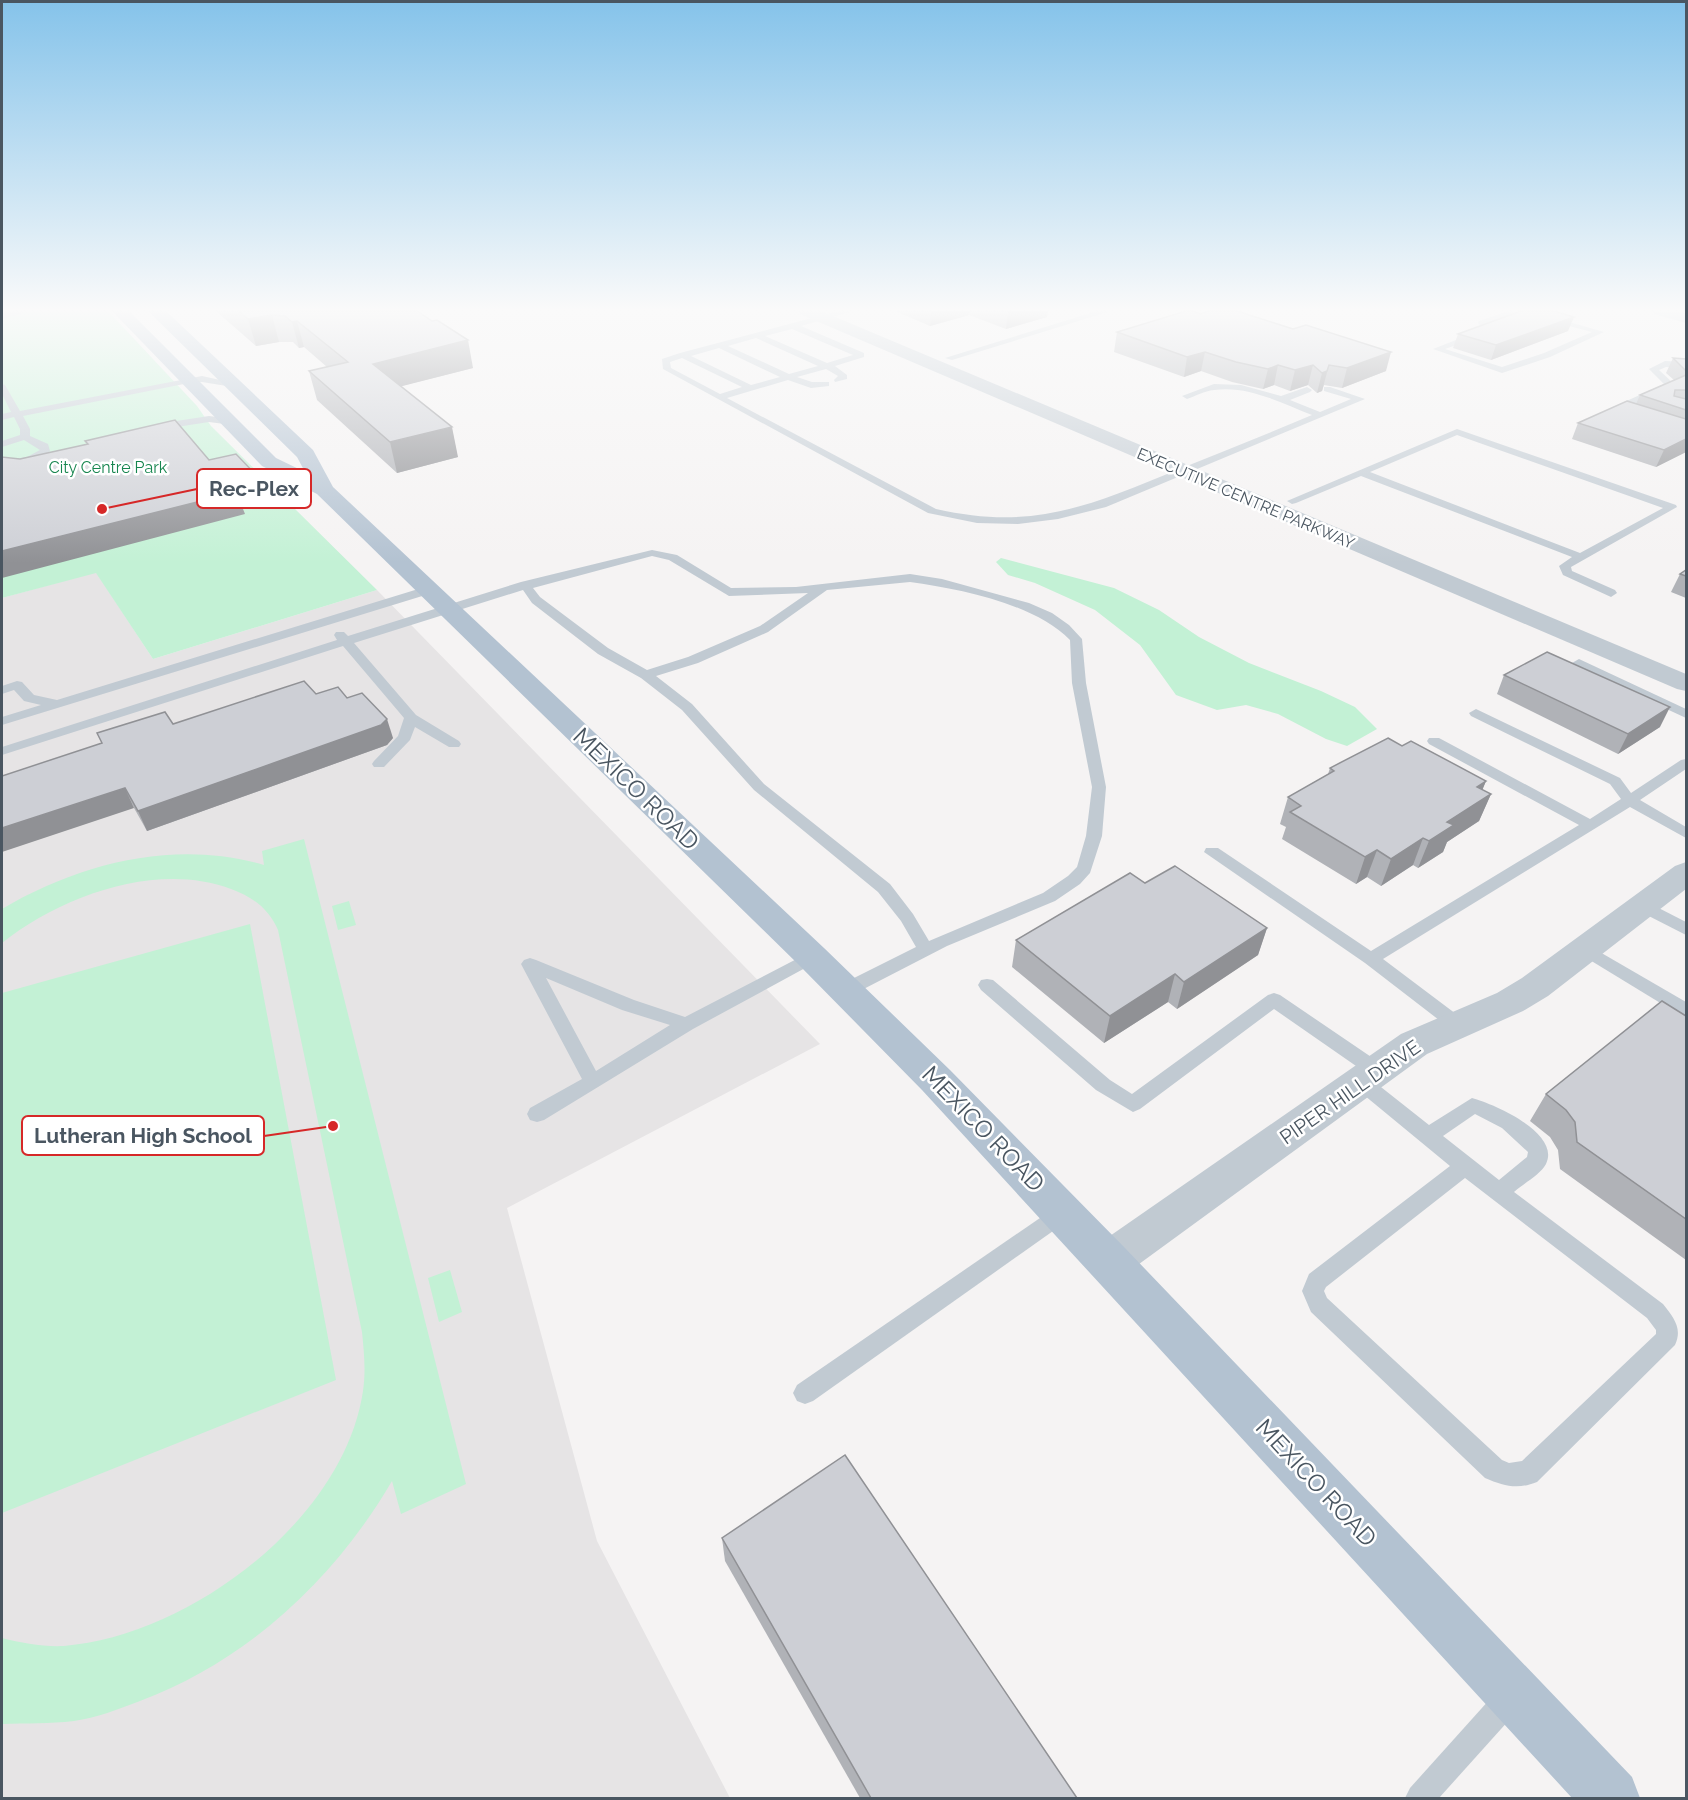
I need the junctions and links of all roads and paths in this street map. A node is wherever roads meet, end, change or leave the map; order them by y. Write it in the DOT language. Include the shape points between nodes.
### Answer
graph roads {
  1 [pos="6,395"];
  2 [pos="113,395"];
  3 [pos="204,395"];
  4 [pos="244,395"];
  5 [pos="715,395"];
  6 [pos="726,395"];
  7 [pos="1023,395"];
  8 [pos="1031,395"];
  9 [pos="1190,395"];
  10 [pos="1263,395"];
  11 [pos="1294,395"];
  12 [pos="1347,395"];
  13 [pos="1649,395"];
  14 [pos="1187,396"];
  15 [pos="719,397"];
  16 [pos="1280,400"];
  17 [pos="17,414"];
  18 [pos="1320,415"];
  19 [pos="2,417"];
  20 [pos="1634,417"];
  21 [pos="232,422"];
  22 [pos="157,427"];
  23 [pos="25,437"];
  24 [pos="2,444"];
  25 [pos="2,464"];
  26 [pos="1191,467"];
  27 [pos="1361,472"];
  28 [pos="324,490"];
  29 [pos="1292,501"];
  30 [pos="1581,557"];
  31 [pos="525,585"];
  32 [pos="825,587"];
  33 [pos="1611,592"];
  34 [pos="437,599"];
  35 [pos="328,621"];
  36 [pos="345,641"];
  37 [pos="1686,662"];
  38 [pos="1579,663"];
  39 [pos="646,675"];
  40 [pos="1686,683"];
  41 [pos="2,690"];
  42 [pos="57,704"];
  43 [pos="1476,713"];
  44 [pos="1686,714"];
  45 [pos="411,718"];
  46 [pos="2,721"];
  47 [pos="1434,741"];
  48 [pos="454,744"];
  49 [pos="2,751"];
  50 [pos="1686,763"];
  51 [pos="379,764"];
  52 [pos="1629,800"];
  53 [pos="1590,825"];
  54 [pos="1686,833"];
  55 [pos="1212,852"];
  56 [pos="1686,873"];
  57 [pos="1643,906"];
  58 [pos="1686,929"];
  59 [pos="926,950"];
  60 [pos="1586,950"];
  61 [pos="812,957"];
  62 [pos="1371,959"];
  63 [pos="987,985"];
  64 [pos="846,990"];
  65 [pos="1686,1010"];
  66 [pos="687,1024"];
  67 [pos="1458,1025"];
  68 [pos="1368,1076"];
  69 [pos="593,1082"];
  70 [pos="537,1114"];
  71 [pos="1428,1136"];
  72 [pos="1465,1166"];
  73 [pos="1499,1192"];
  74 [pos="1063,1213"];
  75 [pos="1109,1261"];
  76 [pos="805,1394"];
  77 [pos="1513,1694"];
  78 [pos="1420,1798"];
  79 [pos="1611,1798"];
  1 -- 17 [label="lane"];
  2 -- 17 [label="lane"];
  3 -- 21 [label="main road, MEXICO ROAD"];
  4 -- 28 [label="main road, MEXICO ROAD" via="306,454"];
  5 -- 15 [label="lane"];
  6 -- 15 [label="lane"];
  7 -- 26 [label="street, EXECUTIVE CENTRE PARKWAY"];
  8 -- 26 [label="street, EXECUTIVE CENTRE PARKWAY"];
  9 -- 14 [label="lane"];
  10 -- 16 [label="lane"];
  11 -- 16 [label="lane"];
  12 -- 18 [label="lane" via="1360,399"];
  13 -- 20 [label="lane" via="1613,410"];
  15 -- 26 [label="lane" via="932,511 956,517 1007,523 1065,515 1102,505"];
  16 -- 18 [label="lane"];
  17 -- 19 [label="lane"];
  17 -- 23 [label="lane"];
  18 -- 26 [label="lane"];
  21 -- 22 [label="lane" via="209,419"];
  21 -- 28 [label="main road, MEXICO ROAD" via="269,462"];
  23 -- 24 [label="lane"];
  23 -- 25 [label="lane" via="44,446 45,451 30,460"];
  26 -- 29 [label="street, EXECUTIVE CENTRE PARKWAY"];
  26 -- 40 [label="street, EXECUTIVE CENTRE PARKWAY"];
  27 -- 29 [label="lane"];
  27 -- 30 [label="lane"];
  27 -- 30 [label="lane" via="1457,432 1672,507"];
  28 -- 34 [label="main road, MEXICO ROAD"];
  29 -- 37 [label="street, EXECUTIVE CENTRE PARKWAY"];
  30 -- 33 [label="lane" via="1565,566 1567,573"];
  31 -- 32 [label="lane" via="652,553 673,557 729,591"];
  31 -- 34 [label="lane"];
  31 -- 39 [label="lane" via="536,600 603,651"];
  32 -- 39 [label="lane" via="764,629 693,660"];
  32 -- 59 [label="lane" via="910,578 942,583 1033,609 1077,639 1079,683 1099,787 1094,836 1084,869 1049,897"];
  34 -- 35 [label="lane"];
  34 -- 36 [label="lane"];
  34 -- 61 [label="main road, MEXICO ROAD"];
  35 -- 36 [label="lane"];
  35 -- 42 [label="lane"];
  36 -- 45 [label="lane"];
  36 -- 49 [label="lane"];
  38 -- 44 [label="lane"];
  39 -- 59 [label="lane" via="687,707 759,787 884,888"];
  41 -- 42 [label="lane" via="17,685 29,698"];
  42 -- 46 [label="lane"];
  43 -- 52 [label="lane" via="1615,781"];
  45 -- 48 [label="lane"];
  45 -- 51 [label="lane" via="405,737"];
  47 -- 53 [label="lane"];
  50 -- 52 [label="lane"];
  52 -- 53 [label="lane"];
  52 -- 54 [label="lane"];
  53 -- 62 [label="lane"];
  55 -- 62 [label="lane"];
  56 -- 57 [label="street, PIPER HILL DRIVE"];
  57 -- 58 [label="lane"];
  57 -- 60 [label="street, PIPER HILL DRIVE"];
  59 -- 64 [label="lane"];
  60 -- 65 [label="lane"];
  60 -- 67 [label="street, PIPER HILL DRIVE" via="1510,1002"];
  61 -- 64 [label="main road, MEXICO ROAD"];
  61 -- 66 [label="lane"];
  62 -- 67 [label="lane"];
  63 -- 68 [label="lane" via="1103,1085 1132,1104 1274,1000"];
  64 -- 74 [label="main road, MEXICO ROAD"];
  66 -- 69 [label="lane"];
  66 -- 69 [label="lane" via="628,1005 530,964"];
  67 -- 68 [label="street, PIPER HILL DRIVE" via="1414,1044"];
  68 -- 71 [label="lane"];
  68 -- 75 [label="street, PIPER HILL DRIVE"];
  69 -- 70 [label="lane"];
  71 -- 72 [label="lane"];
  71 -- 73 [label="lane" via="1472,1106 1489,1110 1530,1139 1538,1150 1537,1161"];
  72 -- 73 [label="lane"];
  72 -- 73 [label="lane" via="1317,1281 1313,1291 1319,1305 1494,1469 1509,1475 1528,1473 1667,1338 1667,1327 1655,1311"];
  74 -- 75 [label="main road, MEXICO ROAD"];
  74 -- 76 [label="lane"];
  75 -- 77 [label="main road, MEXICO ROAD"];
  77 -- 78 [label="lane"];
  77 -- 79 [label="main road, MEXICO ROAD"];
}
